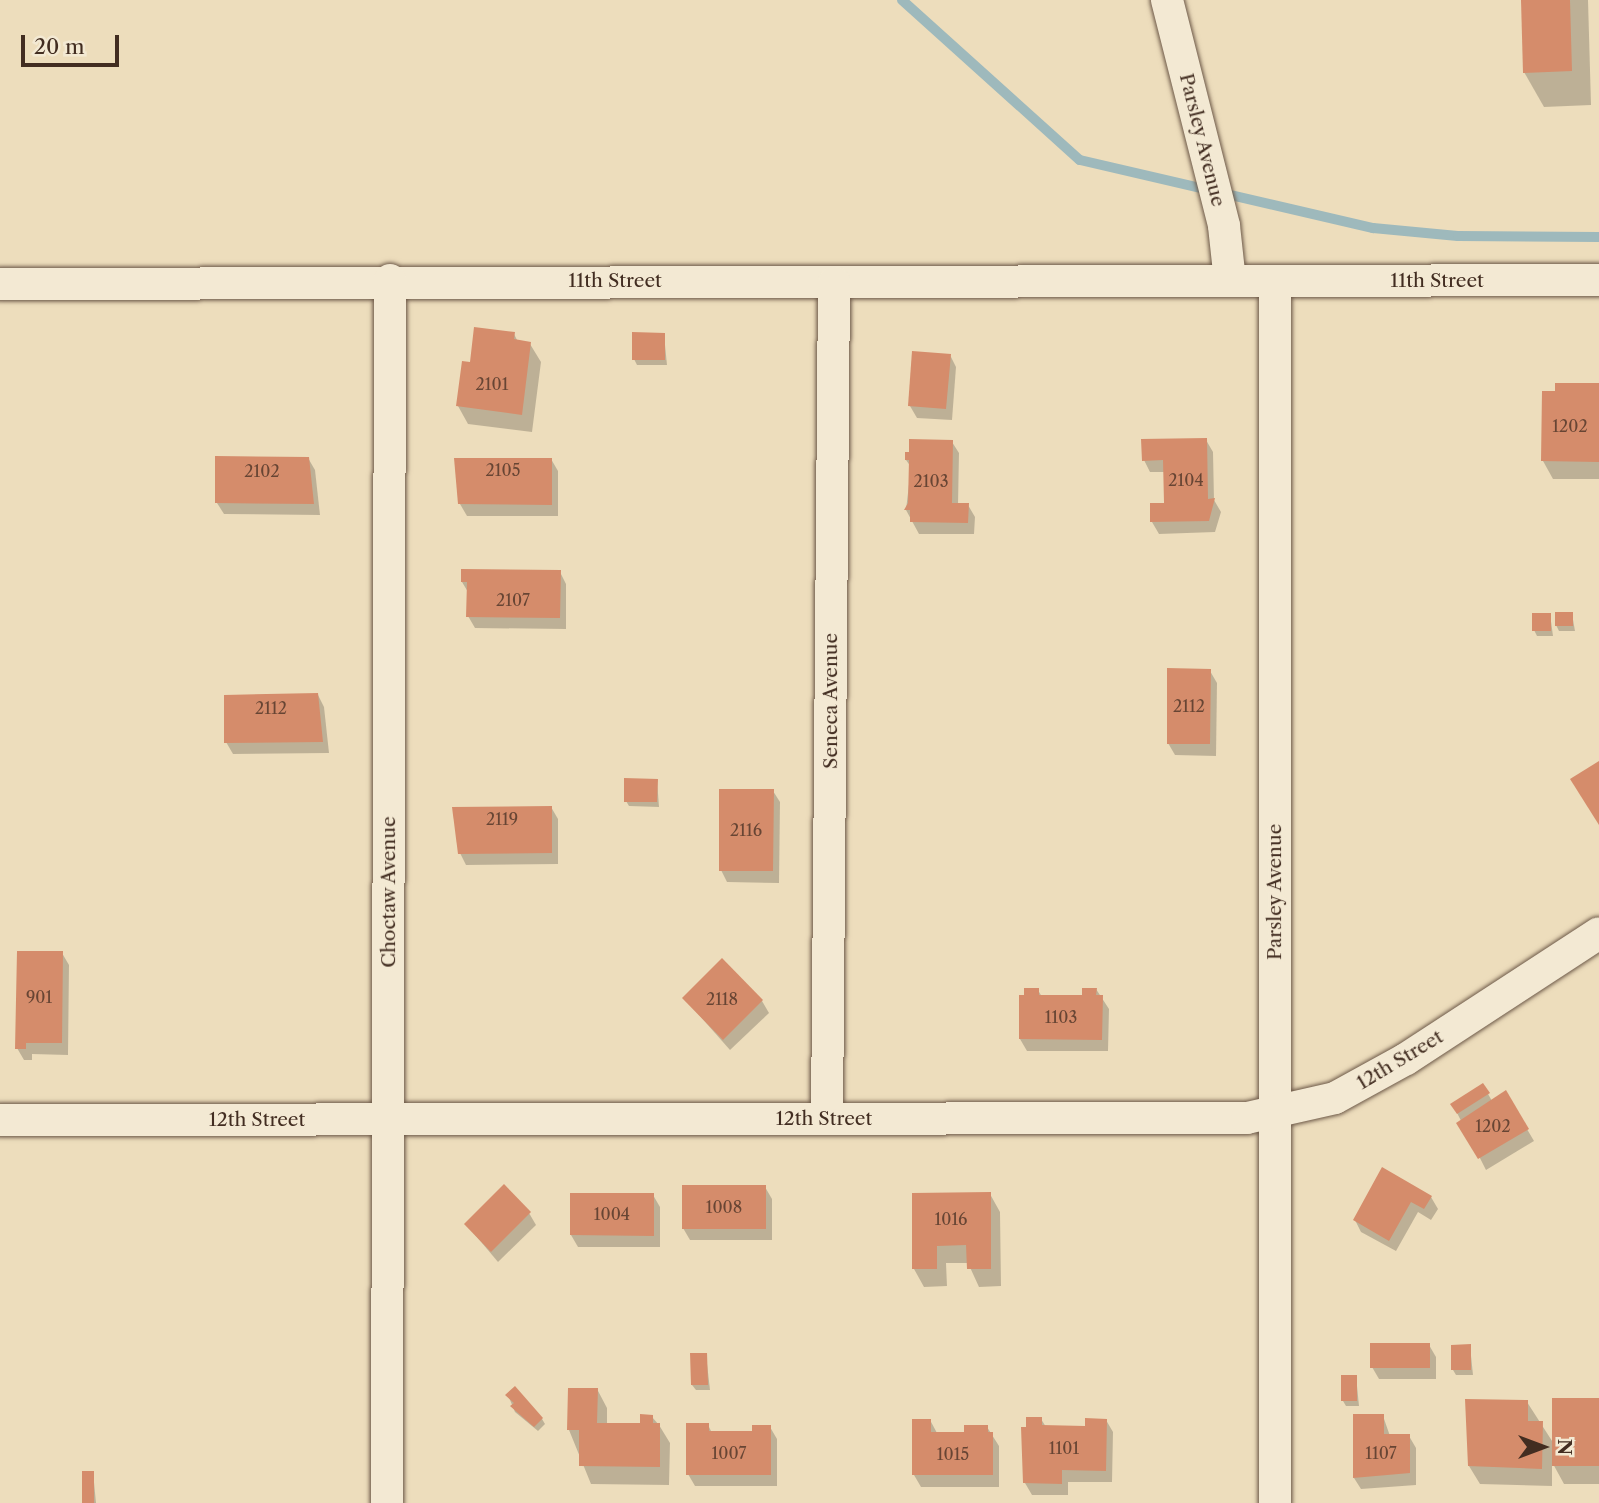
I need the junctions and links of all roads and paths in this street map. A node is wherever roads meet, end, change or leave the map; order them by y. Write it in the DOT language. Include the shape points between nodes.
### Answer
graph roads {
  1 [pos="1167,0"];
  2 [pos="390,280"];
  3 [pos="1599,280"];
  4 [pos="1230,281"];
  5 [pos="834,282"];
  6 [pos="1275,282"];
  7 [pos="0,284"];
  8 [pos="1599,933"];
  9 [pos="1275,1114"];
  10 [pos="388,1119"];
  11 [pos="827,1119"];
  12 [pos="0,1120"];
  13 [pos="387,1503"];
  14 [pos="1275,1503"];
  1 -- 4 [label="street, Parsley Avenue" via="1224,226"];
  2 -- 5 [label="street, 11th Street"];
  2 -- 7 [label="street, 11th Street"];
  2 -- 10 [label="street, Choctaw Avenue"];
  3 -- 6 [label="street, 11th Street"];
  4 -- 5 [label="street, 11th Street"];
  4 -- 6 [label="street, 11th Street"];
  5 -- 11 [label="street, Seneca Avenue"];
  6 -- 9 [label="street, Parsley Avenue"];
  8 -- 9 [label="street, 12th Street" via="1406,1059 1335,1098"];
  9 -- 11 [label="street, 12th Street" via="1119,1120"];
  9 -- 14 [label="street, Parsley Avenue"];
  10 -- 11 [label="street, 12th Street"];
  10 -- 12 [label="street, 12th Street"];
  10 -- 13 [label="street, Choctaw Avenue"];
}
